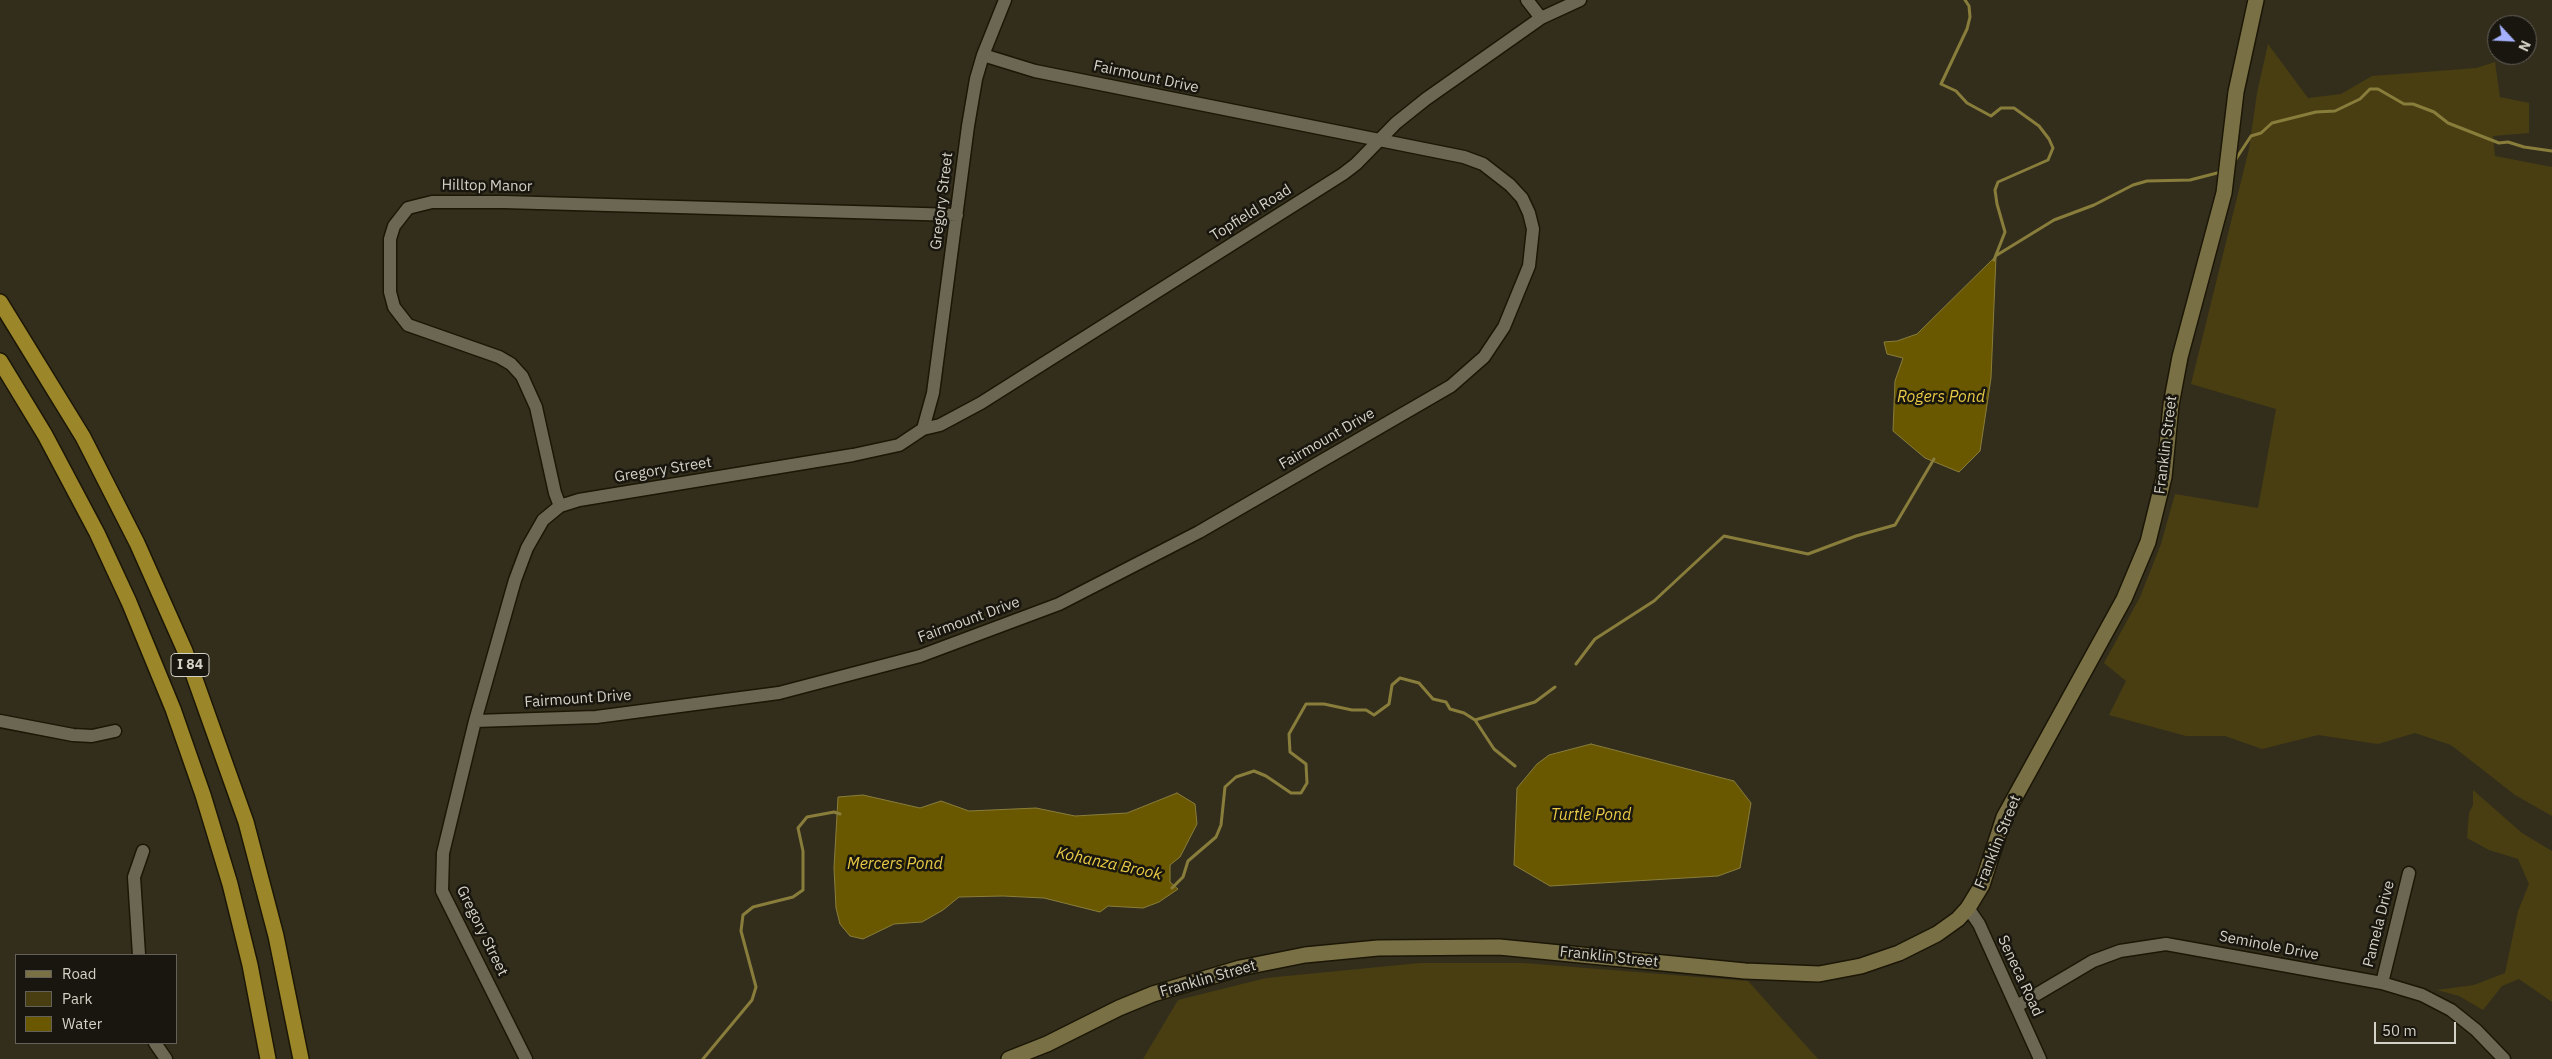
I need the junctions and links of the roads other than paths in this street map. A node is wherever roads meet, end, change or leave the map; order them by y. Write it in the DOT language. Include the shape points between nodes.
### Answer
graph roads {
  1 [pos="1005,0"];
  2 [pos="1527,0"];
  3 [pos="1580,0"];
  4 [pos="2256,0"];
  5 [pos="1541,18"];
  6 [pos="982,56"];
  7 [pos="1378,142"];
  8 [pos="957,214"];
  9 [pos="0,302"];
  10 [pos="0,361"];
  11 [pos="923,429"];
  12 [pos="560,506"];
  13 [pos="0,721"];
  14 [pos="475,721"];
  15 [pos="115,731"];
  16 [pos="144,851"];
  17 [pos="2409,873"];
  18 [pos="1968,908"];
  19 [pos="139,954"];
  20 [pos="2382,984"];
  21 [pos="2017,1006"];
  22 [pos="156,1044"];
  23 [pos="166,1059"];
  24 [pos="268,1059"];
  25 [pos="301,1059"];
  26 [pos="526,1059"];
  27 [pos="1009,1059"];
  28 [pos="2040,1059"];
  29 [pos="2504,1059"];
  1 -- 6 [label="street, Gregory Street"];
  2 -- 5 [label="street"];
  3 -- 5 [label="street, Topfield Road"];
  4 -- 18 [label="main road, Franklin Street" via="2236,92 2223,202 2180,357 2170,405 2164,477 2148,542 2121,605 2004,817 1982,885"];
  5 -- 7 [label="street, Topfield Road" via="1426,99"];
  6 -- 7 [label="street, Fairmount Drive" via="1035,71"];
  6 -- 8 [label="street, Gregory Street" via="968,126"];
  7 -- 11 [label="street, Topfield Road" via="1343,174 981,403 940,425"];
  7 -- 14 [label="street, Fairmount Drive" via="1464,157 1483,164 1510,185 1522,198 1529,213 1533,244 1529,266 1504,327 1470,372 1451,386 1147,560 1059,604 920,656 779,693 596,717"];
  8 -- 11 [label="street, Gregory Street" via="933,393"];
  8 -- 12 [label="street, Hilltop Manor" via="486,202 432,202 408,208 394,226 390,240 390,292 394,307 408,325 499,357 522,376 536,406 554,493"];
  9 -- 25 [label="highway, I 84" via="83,437 137,543 185,651 248,831 276,936"];
  10 -- 24 [label="highway, I 84" via="49,443 96,533 129,602 173,709 230,884"];
  11 -- 12 [label="street, Gregory Street" via="899,445 853,455 579,500"];
  12 -- 14 [label="street, Gregory Street" via="543,520 527,548"];
  13 -- 15 [label="street" via="73,735 92,736"];
  14 -- 26 [label="street, Gregory Street" via="443,853 442,892"];
  16 -- 19 [label="street" via="134,877"];
  17 -- 20 [label="street, Pamela Drive"];
  18 -- 21 [label="street, Seneca Road"];
  18 -- 27 [label="main road, Franklin Street" via="1943,930 1899,953 1862,966 1819,974 1745,971 1499,947 1378,948 1305,955 1240,968 1153,994"];
  20 -- 21 [label="street, Seminole Drive" via="2166,944 2120,951 2093,961"];
  20 -- 29 [label="street, Seminole Drive" via="2422,995 2451,1010"];
  21 -- 28 [label="street, Seneca Road"];
  22 -- 23 [label="street"];
}
